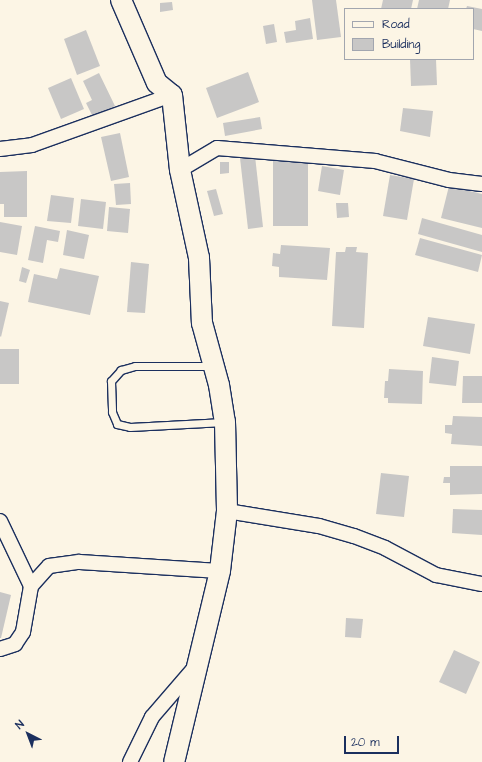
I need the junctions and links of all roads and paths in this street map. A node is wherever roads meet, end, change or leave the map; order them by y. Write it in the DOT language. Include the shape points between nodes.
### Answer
graph roads {
  1 [pos="121,0"];
  2 [pos="172,95"];
  3 [pos="0,149"];
  4 [pos="180,170"];
  5 [pos="482,184"];
  6 [pos="214,366"];
  7 [pos="224,422"];
  8 [pos="228,511"];
  9 [pos="0,520"];
  10 [pos="220,571"];
  11 [pos="482,584"];
  12 [pos="31,586"];
  13 [pos="0,649"];
  14 [pos="198,664"];
  15 [pos="130,762"];
  16 [pos="174,762"];
  1 -- 2 [label="main road" via="157,83"];
  2 -- 3 [label="street" via="32,145"];
  2 -- 4 [label="main road"];
  4 -- 5 [label="street" via="217,148 376,161 449,180"];
  4 -- 6 [label="main road" via="199,258 202,322"];
  6 -- 7 [label="main road"];
  6 -- 7 [label="lane" via="135,366 121,370 111,380 112,412 118,424 130,427"];
  7 -- 8 [label="main road"];
  8 -- 10 [label="main road"];
  8 -- 11 [label="street" via="318,526 354,536 385,548 436,575"];
  9 -- 12 [label="street"];
  10 -- 12 [label="street" via="79,562 48,566"];
  10 -- 14 [label="main road"];
  12 -- 13 [label="street" via="23,632 15,644"];
  14 -- 15 [label="street" via="152,717"];
  14 -- 16 [label="main road"];
}
